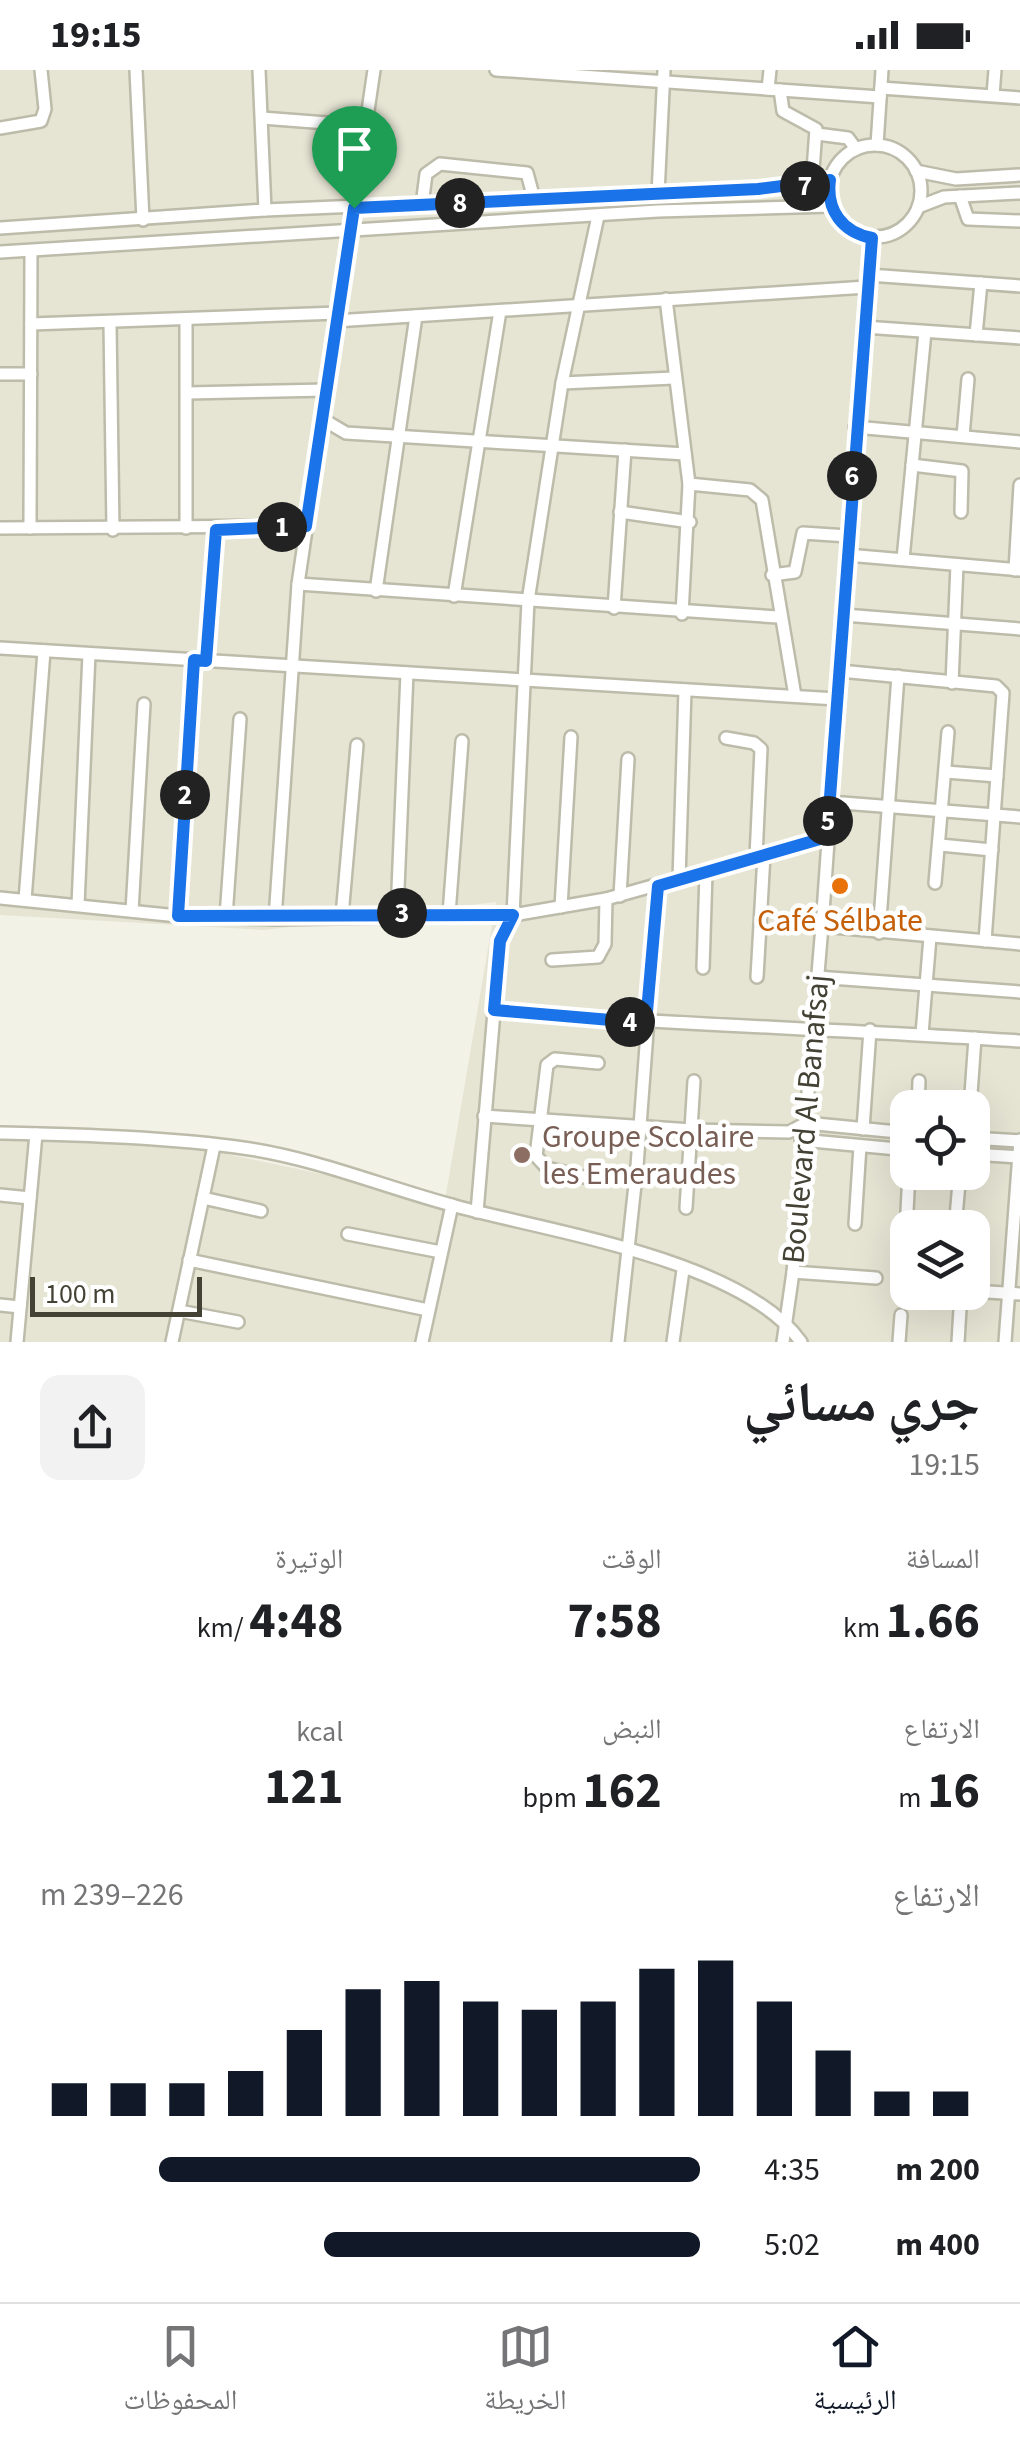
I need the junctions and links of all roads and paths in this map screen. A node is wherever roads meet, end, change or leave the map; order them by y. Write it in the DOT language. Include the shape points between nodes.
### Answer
graph roads {
  1 [pos="42,70"];
  2 [pos="136,70"];
  3 [pos="259,70"];
  4 [pos="374,70"];
  5 [pos="496,70"];
  6 [pos="770,70"];
  7 [pos="882,70"];
  8 [pos="995,70"];
  9 [pos="532,71"];
  10 [pos="664,76"];
  11 [pos="774,90"];
  12 [pos="880,92"];
  13 [pos="993,95"];
  14 [pos="1020,98"];
  15 [pos="262,118"];
  16 [pos="366,126"];
  17 [pos="0,128"];
  18 [pos="817,134"];
  19 [pos="877,146"];
  20 [pos="856,149"];
  21 [pos="916,171"];
  22 [pos="1020,176"];
  23 [pos="830,180"];
  24 [pos="812,184"];
  25 [pos="1020,193"];
  26 [pos="658,194"];
  27 [pos="960,196"];
  28 [pos="534,200"];
  29 [pos="422,205"];
  30 [pos="831,206"];
  31 [pos="918,207"];
  32 [pos="354,208"];
  33 [pos="264,210"];
  34 [pos="598,216"];
  35 [pos="143,220"];
  36 [pos="1020,221"];
  37 [pos="0,228"];
  38 [pos="352,231"];
  39 [pos="872,238"];
  40 [pos="30,250"];
  41 [pos="0,252"];
  42 [pos="868,281"];
  43 [pos="980,283"];
  44 [pos="1020,286"];
  45 [pos="666,299"];
  46 [pos="578,306"];
  47 [pos="500,311"];
  48 [pos="416,316"];
  49 [pos="336,317"];
  50 [pos="186,322"];
  51 [pos="31,324"];
  52 [pos="110,324"];
  53 [pos="864,328"];
  54 [pos="925,332"];
  55 [pos="976,335"];
  56 [pos="1020,338"];
  57 [pos="0,374"];
  58 [pos="31,374"];
  59 [pos="674,378"];
  60 [pos="968,379"];
  61 [pos="562,383"];
  62 [pos="327,390"];
  63 [pos="186,393"];
  64 [pos="324,420"];
  65 [pos="855,427"];
  66 [pos="916,432"];
  67 [pos="402,436"];
  68 [pos="963,436"];
  69 [pos="478,441"];
  70 [pos="1020,442"];
  71 [pos="551,446"];
  72 [pos="624,450"];
  73 [pos="686,454"];
  74 [pos="912,466"];
  75 [pos="689,484"];
  76 [pos="1020,486"];
  77 [pos="620,512"];
  78 [pos="961,512"];
  79 [pos="690,522"];
  80 [pos="306,526"];
  81 [pos="0,528"];
  82 [pos="30,528"];
  83 [pos="186,528"];
  84 [pos="113,530"];
  85 [pos="216,530"];
  86 [pos="848,536"];
  87 [pos="847,555"];
  88 [pos="904,559"];
  89 [pos="957,566"];
  90 [pos="1017,570"];
  91 [pos="772,575"];
  92 [pos="298,584"];
  93 [pos="376,591"];
  94 [pos="454,596"];
  95 [pos="528,601"];
  96 [pos="614,608"];
  97 [pos="682,614"];
  98 [pos="844,615"];
  99 [pos="778,618"];
  100 [pos="955,624"];
  101 [pos="1020,630"];
  102 [pos="0,648"];
  103 [pos="44,651"];
  104 [pos="88,654"];
  105 [pos="200,660"];
  106 [pos="292,666"];
  107 [pos="840,671"];
  108 [pos="408,673"];
  109 [pos="898,676"];
  110 [pos="526,680"];
  111 [pos="952,683"];
  112 [pos="685,690"];
  113 [pos="794,696"];
  114 [pos="836,699"];
  115 [pos="144,704"];
  116 [pos="240,719"];
  117 [pos="948,732"];
  118 [pos="571,738"];
  119 [pos="726,738"];
  120 [pos="462,742"];
  121 [pos="357,746"];
  122 [pos="628,759"];
  123 [pos="946,772"];
  124 [pos="997,776"];
  125 [pos="830,802"];
  126 [pos="890,806"];
  127 [pos="944,811"];
  128 [pos="994,815"];
  129 [pos="1020,818"];
  130 [pos="827,837"];
  131 [pos="940,845"];
  132 [pos="992,850"];
  133 [pos="760,856"];
  134 [pos="706,872"];
  135 [pos="678,879"];
  136 [pos="935,883"];
  137 [pos="658,886"];
  138 [pos="620,896"];
  139 [pos="0,898"];
  140 [pos="25,900"];
  141 [pos="606,900"];
  142 [pos="78,906"];
  143 [pos="561,907"];
  144 [pos="132,911"];
  145 [pos="397,913"];
  146 [pos="449,914"];
  147 [pos="513,915"];
  148 [pos="178,916"];
  149 [pos="342,916"];
  150 [pos="226,917"];
  151 [pos="275,919"];
  152 [pos="822,926"];
  153 [pos="879,933"];
  154 [pos="930,937"];
  155 [pos="986,942"];
  156 [pos="1020,944"];
  157 [pos="552,960"];
  158 [pos="702,968"];
  159 [pos="757,976"];
  160 [pos="817,977"];
  161 [pos="926,986"];
  162 [pos="1020,992"];
  163 [pos="494,1010"];
  164 [pos="646,1023"];
  165 [pos="812,1028"];
  166 [pos="870,1030"];
  167 [pos="922,1034"];
  168 [pos="976,1038"];
  169 [pos="1020,1041"];
  170 [pos="598,1063"];
  171 [pos="694,1081"];
  172 [pos="919,1081"];
  173 [pos="919,1090"];
  174 [pos="972,1090"];
  175 [pos="484,1116"];
  176 [pos="542,1120"];
  177 [pos="806,1123"];
  178 [pos="640,1128"];
  179 [pos="863,1129"];
  180 [pos="692,1130"];
  181 [pos="890,1131"];
  182 [pos="789,1132"];
  183 [pos="0,1133"];
  184 [pos="36,1134"];
  185 [pos="990,1139"];
  186 [pos="1020,1140"];
  187 [pos="804,1142"];
  188 [pos="214,1146"];
  189 [pos="860,1146"];
  190 [pos="890,1148"];
  191 [pos="990,1155"];
  192 [pos="1019,1157"];
  193 [pos="588,1178"];
  194 [pos="0,1196"];
  195 [pos="30,1198"];
  196 [pos="202,1198"];
  197 [pos="452,1205"];
  198 [pos="686,1208"];
  199 [pos="261,1211"];
  200 [pos="477,1212"];
  201 [pos="855,1224"];
  202 [pos="348,1234"];
  203 [pos="628,1250"];
  204 [pos="441,1252"];
  205 [pos="188,1260"];
  206 [pos="682,1270"];
  207 [pos="794,1272"];
  208 [pos="876,1278"];
  209 [pos="1014,1294"];
  210 [pos="0,1305"];
  211 [pos="20,1307"];
  212 [pos="428,1310"];
  213 [pos="960,1310"];
  214 [pos="179,1311"];
  215 [pos="901,1315"];
  216 [pos="786,1320"];
  217 [pos="238,1322"];
  218 [pos="18,1342"];
  219 [pos="172,1342"];
  220 [pos="422,1342"];
  221 [pos="618,1342"];
  222 [pos="672,1342"];
  223 [pos="783,1342"];
  224 [pos="801,1342"];
  225 [pos="899,1342"];
  226 [pos="958,1342"];
  227 [pos="1005,1342"];
  1 -- 17 [label="street" via="41,121"];
  2 -- 35 [label="street"];
  3 -- 15 [label="street"];
  4 -- 16 [label="street"];
  5 -- 9 [label="street"];
  6 -- 11 [label="street"];
  7 -- 12 [label="street"];
  8 -- 13 [label="street"];
  9 -- 10 [label="street"];
  10 -- 11 [label="street"];
  10 -- 26 [label="street"];
  11 -- 12 [label="street"];
  11 -- 18 [label="street" via="783,111"];
  12 -- 13 [label="street"];
  12 -- 19 [label="street"];
  13 -- 14 [label="street"];
  15 -- 16 [label="street"];
  15 -- 33 [label="street"];
  16 -- 32 [label="street"];
  18 -- 20 [label="street" via="842,136"];
  18 -- 24 [label="street"];
  19 -- 20 [label="street"];
  19 -- 21 [label="street" via="900,153"];
  20 -- 23 [label="street"];
  21 -- 22 [label="street" via="956,179"];
  21 -- 31 [label="street"];
  23 -- 24 [label="street"];
  23 -- 30 [label="street"];
  24 -- 26 [label="street"];
  25 -- 27 [label="street"];
  26 -- 28 [label="street"];
  27 -- 31 [label="street"];
  27 -- 36 [label="street" via="968,219"];
  28 -- 29 [label="street"];
  28 -- 29 [label="street" via="528,173 440,164 426,174"];
  29 -- 32 [label="street"];
  30 -- 34 [label="street"];
  30 -- 39 [label="street" via="851,231"];
  31 -- 39 [label="street" via="900,230"];
  32 -- 33 [label="street"];
  32 -- 38 [label="street"];
  33 -- 35 [label="street"];
  34 -- 38 [label="street"];
  34 -- 46 [label="street"];
  35 -- 37 [label="street"];
  38 -- 40 [label="street"];
  38 -- 49 [label="street"];
  39 -- 42 [label="street, Boulevard Al Banafsaj"];
  40 -- 41 [label="street"];
  40 -- 51 [label="street"];
  42 -- 43 [label="street"];
  42 -- 45 [label="street"];
  42 -- 53 [label="street, Boulevard Al Banafsaj"];
  43 -- 44 [label="street"];
  43 -- 55 [label="street"];
  45 -- 46 [label="street"];
  45 -- 59 [label="street"];
  46 -- 47 [label="street"];
  46 -- 61 [label="street"];
  47 -- 48 [label="street"];
  47 -- 69 [label="street"];
  48 -- 49 [label="street"];
  48 -- 67 [label="street"];
  49 -- 50 [label="street"];
  49 -- 62 [label="street"];
  50 -- 52 [label="street"];
  50 -- 63 [label="street"];
  51 -- 52 [label="street"];
  51 -- 58 [label="street"];
  52 -- 84 [label="street"];
  53 -- 54 [label="street"];
  53 -- 65 [label="street, Boulevard Al Banafsaj"];
  54 -- 55 [label="street"];
  54 -- 66 [label="street"];
  55 -- 56 [label="street"];
  57 -- 58 [label="street"];
  58 -- 82 [label="street"];
  59 -- 61 [label="street"];
  59 -- 73 [label="street"];
  60 -- 68 [label="street"];
  61 -- 71 [label="street"];
  62 -- 63 [label="street"];
  62 -- 64 [label="street"];
  63 -- 83 [label="street"];
  64 -- 67 [label="street" via="346,433"];
  64 -- 80 [label="street"];
  65 -- 66 [label="street"];
  65 -- 86 [label="street, Boulevard Al Banafsaj"];
  66 -- 68 [label="street"];
  66 -- 74 [label="street"];
  67 -- 69 [label="street"];
  67 -- 93 [label="street"];
  68 -- 70 [label="street"];
  69 -- 71 [label="street"];
  69 -- 94 [label="street"];
  71 -- 72 [label="street"];
  71 -- 95 [label="street"];
  72 -- 73 [label="street"];
  72 -- 77 [label="street"];
  73 -- 75 [label="street"];
  74 -- 78 [label="street" via="962,471"];
  74 -- 88 [label="street"];
  75 -- 79 [label="street"];
  75 -- 91 [label="street" via="759,495"];
  76 -- 90 [label="street"];
  77 -- 79 [label="street"];
  77 -- 96 [label="street"];
  79 -- 97 [label="street"];
  80 -- 85 [label="street"];
  80 -- 92 [label="street"];
  81 -- 82 [label="street"];
  82 -- 84 [label="street"];
  83 -- 84 [label="street"];
  83 -- 85 [label="street"];
  85 -- 105 [label="street"];
  86 -- 87 [label="street, Boulevard Al Banafsaj"];
  86 -- 91 [label="street" via="803,533 795,572"];
  87 -- 88 [label="street"];
  87 -- 98 [label="street, Boulevard Al Banafsaj"];
  88 -- 89 [label="street"];
  89 -- 90 [label="street"];
  89 -- 100 [label="street"];
  91 -- 99 [label="street"];
  92 -- 93 [label="street"];
  92 -- 106 [label="street"];
  93 -- 94 [label="street"];
  94 -- 95 [label="street"];
  95 -- 96 [label="street"];
  95 -- 110 [label="street"];
  96 -- 97 [label="street"];
  97 -- 99 [label="street"];
  98 -- 100 [label="street"];
  98 -- 107 [label="street, Boulevard Al Banafsaj"];
  99 -- 113 [label="street"];
  100 -- 101 [label="street"];
  100 -- 111 [label="street"];
  102 -- 103 [label="street"];
  103 -- 104 [label="street"];
  103 -- 140 [label="street"];
  104 -- 105 [label="street"];
  104 -- 142 [label="street"];
  105 -- 106 [label="street"];
  105 -- 148 [label="street"];
  106 -- 108 [label="street"];
  106 -- 151 [label="street"];
  107 -- 109 [label="street"];
  107 -- 114 [label="street, Boulevard Al Banafsaj"];
  108 -- 110 [label="street"];
  108 -- 145 [label="street"];
  109 -- 111 [label="street"];
  109 -- 126 [label="street"];
  110 -- 112 [label="street"];
  110 -- 147 [label="street"];
  111 -- 124 [label="street" via="996,686 1003,693"];
  112 -- 113 [label="street"];
  112 -- 135 [label="street"];
  113 -- 114 [label="street"];
  114 -- 125 [label="street, Boulevard Al Banafsaj"];
  115 -- 144 [label="street"];
  116 -- 150 [label="street"];
  117 -- 123 [label="street"];
  118 -- 143 [label="street"];
  119 -- 133 [label="street" via="761,749"];
  120 -- 146 [label="street"];
  121 -- 149 [label="street"];
  122 -- 138 [label="street"];
  123 -- 124 [label="street"];
  123 -- 127 [label="street"];
  124 -- 128 [label="street"];
  125 -- 126 [label="street"];
  125 -- 130 [label="street, Boulevard Al Banafsaj"];
  126 -- 127 [label="street"];
  126 -- 153 [label="street"];
  127 -- 128 [label="street"];
  127 -- 131 [label="street"];
  128 -- 129 [label="street"];
  128 -- 132 [label="street"];
  130 -- 133 [label="street"];
  130 -- 152 [label="street, Boulevard Al Banafsaj"];
  131 -- 132 [label="street"];
  131 -- 136 [label="street"];
  132 -- 155 [label="street"];
  133 -- 134 [label="street"];
  133 -- 159 [label="street"];
  134 -- 135 [label="street"];
  134 -- 158 [label="street"];
  135 -- 137 [label="street"];
  137 -- 138 [label="street"];
  137 -- 164 [label="street"];
  138 -- 141 [label="street"];
  139 -- 140 [label="street"];
  140 -- 142 [label="street"];
  141 -- 143 [label="street"];
  141 -- 157 [label="street" via="605,944 598,957"];
  142 -- 144 [label="street"];
  143 -- 147 [label="street"];
  144 -- 148 [label="street"];
  145 -- 146 [label="street"];
  145 -- 149 [label="street"];
  146 -- 147 [label="street"];
  147 -- 163 [label="street" via="500,941"];
  148 -- 150 [label="street"];
  149 -- 151 [label="street"];
  150 -- 151 [label="street"];
  152 -- 153 [label="street"];
  152 -- 160 [label="street, Boulevard Al Banafsaj"];
  153 -- 154 [label="street"];
  154 -- 155 [label="street"];
  154 -- 161 [label="street"];
  155 -- 156 [label="street"];
  160 -- 161 [label="street"];
  160 -- 165 [label="street, Boulevard Al Banafsaj"];
  161 -- 162 [label="street"];
  161 -- 167 [label="street"];
  163 -- 164 [label="street"];
  163 -- 175 [label="street"];
  164 -- 165 [label="street"];
  164 -- 178 [label="street"];
  165 -- 166 [label="street"];
  165 -- 177 [label="street, Boulevard Al Banafsaj"];
  166 -- 167 [label="street"];
  166 -- 179 [label="street"];
  167 -- 168 [label="street"];
  168 -- 169 [label="street"];
  168 -- 174 [label="street"];
  170 -- 176 [label="street" via="550,1062"];
  171 -- 180 [label="street"];
  172 -- 173 [label="street"];
  175 -- 176 [label="street"];
  175 -- 200 [label="street"];
  176 -- 178 [label="street"];
  176 -- 193 [label="street" via="539,1162"];
  177 -- 179 [label="street"];
  177 -- 182 [label="street"];
  177 -- 187 [label="street, Boulevard Al Banafsaj"];
  178 -- 180 [label="street"];
  178 -- 203 [label="street"];
  179 -- 181 [label="street"];
  180 -- 182 [label="street"];
  180 -- 198 [label="street"];
  182 -- 187 [label="street"];
  183 -- 184 [label="street"];
  184 -- 188 [label="street"];
  184 -- 195 [label="street"];
  185 -- 186 [label="street"];
  186 -- 192 [label="street"];
  187 -- 189 [label="street"];
  187 -- 207 [label="street, Boulevard Al Banafsaj"];
  188 -- 196 [label="street"];
  188 -- 197 [label="street" via="274,1154"];
  189 -- 190 [label="street"];
  189 -- 201 [label="street"];
  191 -- 192 [label="street"];
  192 -- 209 [label="street"];
  194 -- 195 [label="street"];
  195 -- 211 [label="street"];
  196 -- 199 [label="street"];
  196 -- 205 [label="street"];
  197 -- 200 [label="street"];
  197 -- 204 [label="street"];
  200 -- 203 [label="street"];
  202 -- 204 [label="street"];
  203 -- 206 [label="street"];
  203 -- 221 [label="street"];
  204 -- 212 [label="street"];
  205 -- 212 [label="street"];
  205 -- 214 [label="street"];
  206 -- 216 [label="street" via="730,1285"];
  206 -- 222 [label="street"];
  207 -- 208 [label="street"];
  207 -- 216 [label="street, Boulevard Al Banafsaj"];
  209 -- 227 [label="street"];
  210 -- 211 [label="street"];
  211 -- 218 [label="street"];
  212 -- 220 [label="street"];
  213 -- 226 [label="street"];
  214 -- 217 [label="street"];
  214 -- 219 [label="street"];
  215 -- 225 [label="street"];
  216 -- 223 [label="street, Boulevard Al Banafsaj"];
  216 -- 224 [label="street"];
}
